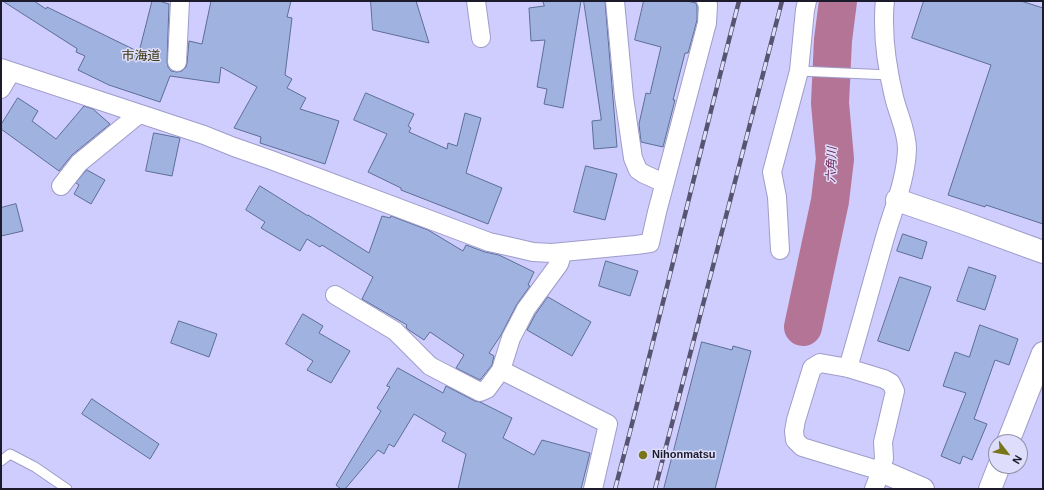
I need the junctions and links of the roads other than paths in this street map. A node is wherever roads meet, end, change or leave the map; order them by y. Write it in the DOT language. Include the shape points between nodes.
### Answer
graph roads {
  1 [pos="180,1"];
  2 [pos="476,1"];
  3 [pos="615,1"];
  4 [pos="706,1"];
  5 [pos="807,1"];
  6 [pos="885,1"];
  7 [pos="481,38"];
  8 [pos="177,62"];
  9 [pos="6,70"];
  10 [pos="805,71"];
  11 [pos="890,75"];
  12 [pos="1,89"];
  13 [pos="139,114"];
  14 [pos="664,183"];
  15 [pos="61,186"];
  16 [pos="897,200"];
  17 [pos="780,250"];
  18 [pos="563,252"];
  19 [pos="1043,252"];
  20 [pos="335,295"];
  21 [pos="1043,354"];
  22 [pos="848,368"];
  23 [pos="501,370"];
  24 [pos="1011,434"];
  25 [pos="1,461"];
  26 [pos="996,474"];
  27 [pos="878,480"];
  28 [pos="67,489"];
  29 [pos="593,489"];
  30 [pos="923,489"];
  31 [pos="990,489"];
  1 -- 8 [label="street"];
  2 -- 7 [label="street"];
  3 -- 14 [label="street" via="633,158 638,170"];
  4 -- 14 [label="street" via="707,23"];
  5 -- 10 [label="street" via="804,10"];
  6 -- 11 [label="street" via="884,37"];
  9 -- 12 [label="street"];
  9 -- 13 [label="street"];
  10 -- 11 [label="lane"];
  10 -- 17 [label="street" via="772,172 777,197"];
  11 -- 16 [label="street" via="907,148"];
  13 -- 15 [label="street" via="78,163"];
  13 -- 18 [label="street" via="204,134 489,242 533,252"];
  14 -- 18 [label="street" via="650,243"];
  16 -- 19 [label="street"];
  16 -- 22 [label="street"];
  18 -- 23 [label="street" via="559,264 526,309 511,338"];
  20 -- 23 [label="street" via="395,331 430,366 480,392 487,389"];
  21 -- 24 [label="street"];
  22 -- 27 [label="street" via="884,379 891,383 894,391 883,442 884,458"];
  22 -- 27 [label="street" via="820,363 812,368 796,420 795,440 802,447"];
  23 -- 29 [label="street" via="608,424"];
  25 -- 28 [label="lane" via="10,454 35,467"];
  26 -- 31 [label="street"];
  27 -- 30 [label="street"];
}
